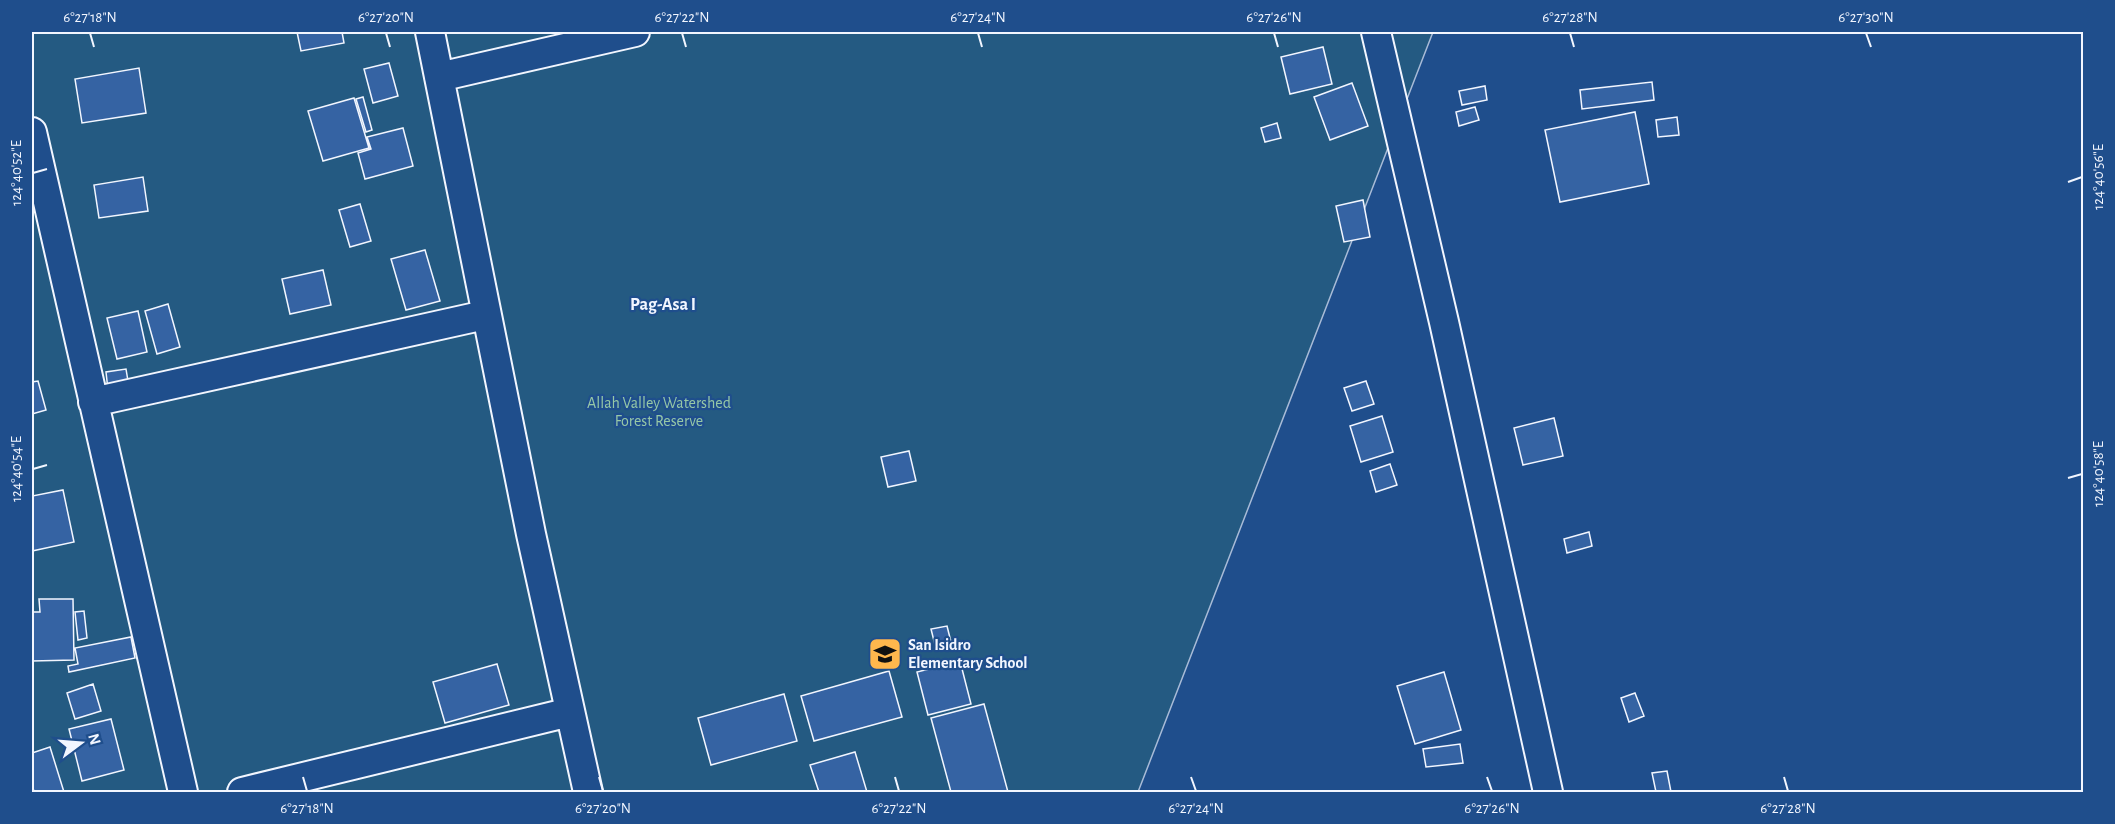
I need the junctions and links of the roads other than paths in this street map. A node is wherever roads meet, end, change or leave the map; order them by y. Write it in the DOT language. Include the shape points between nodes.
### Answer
graph roads {
  1 [pos="430,32"];
  2 [pos="635,32"];
  3 [pos="1376,32"];
  4 [pos="439,77"];
  5 [pos="32,132"];
  6 [pos="485,315"];
  7 [pos="93,402"];
  8 [pos="570,712"];
  9 [pos="183,792"];
  10 [pos="242,792"];
  11 [pos="588,792"];
  12 [pos="1548,792"];
  1 -- 4 [label="street"];
  2 -- 4 [label="street"];
  3 -- 12 [label="street"];
  4 -- 6 [label="street"];
  5 -- 7 [label="street"];
  6 -- 7 [label="street"];
  6 -- 8 [label="street"];
  7 -- 9 [label="street"];
  8 -- 10 [label="street"];
  8 -- 11 [label="street"];
}
